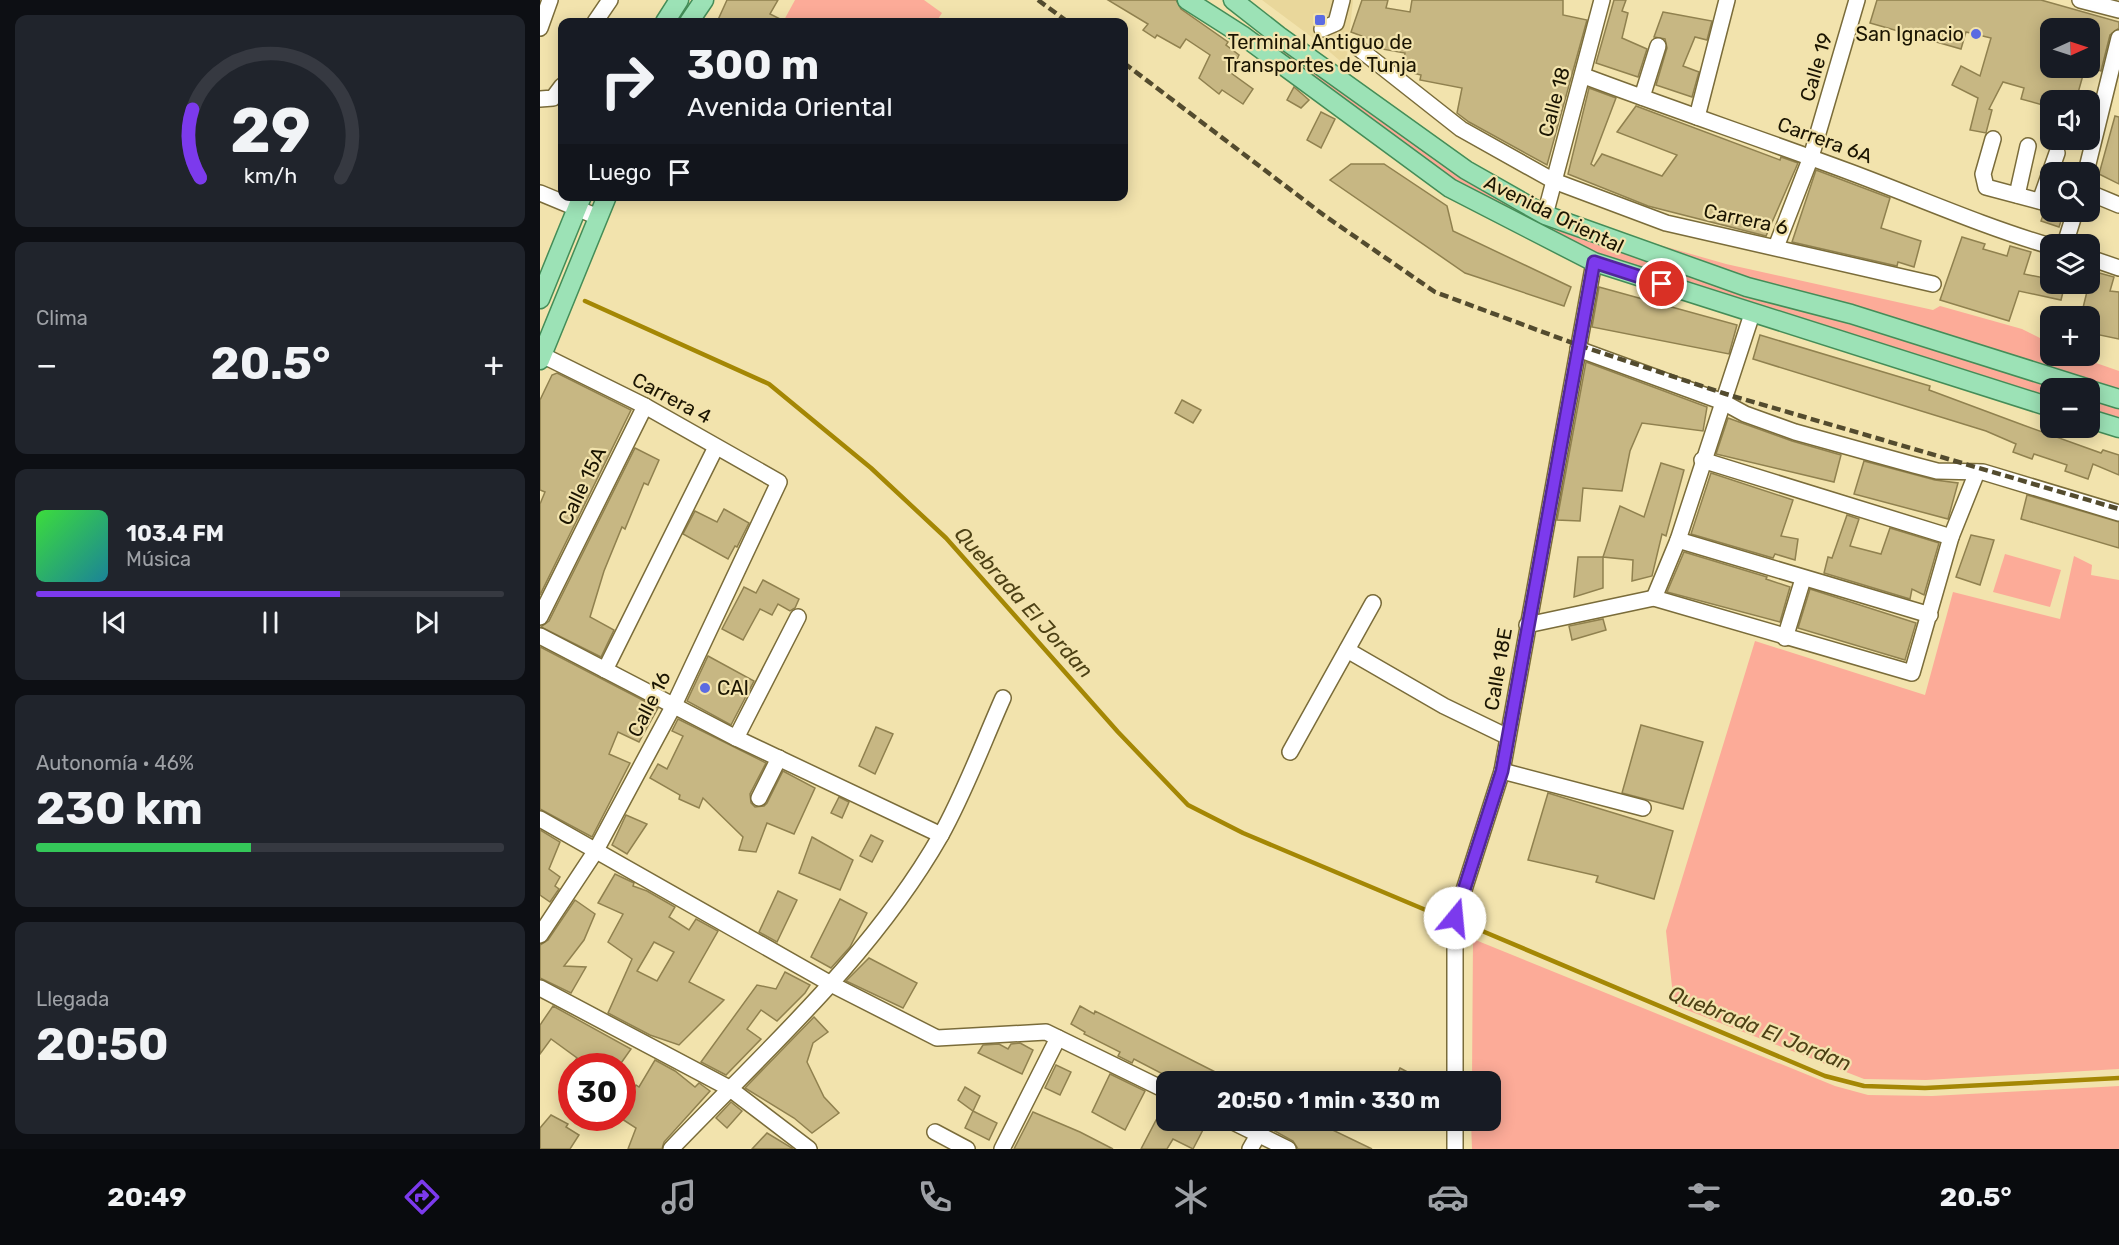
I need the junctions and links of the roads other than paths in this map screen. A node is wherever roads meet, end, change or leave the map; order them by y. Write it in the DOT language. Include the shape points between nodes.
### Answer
graph roads {
  1 [pos="550,0"];
  2 [pos="610,0"];
  3 [pos="679,0"];
  4 [pos="704,0"];
  5 [pos="1187,0"];
  6 [pos="1233,0"];
  7 [pos="1342,0"];
  8 [pos="1602,0"];
  9 [pos="1726,0"];
  10 [pos="1857,0"];
  11 [pos="2080,0"];
  12 [pos="2119,10"];
  13 [pos="598,18"];
  14 [pos="668,18"];
  15 [pos="692,18"];
  16 [pos="1256,18"];
  17 [pos="540,28"];
  18 [pos="1322,29"];
  19 [pos="1242,35"];
  20 [pos="2119,38"];
  21 [pos="1658,46"];
  22 [pos="1357,47"];
  23 [pos="1584,76"];
  24 [pos="558,91"];
  25 [pos="1642,98"];
  26 [pos="540,99"];
  27 [pos="1697,117"];
  28 [pos="1993,139"];
  29 [pos="2028,146"];
  30 [pos="2057,153"];
  31 [pos="1811,157"];
  32 [pos="2055,162"];
  33 [pos="2088,162"];
  34 [pos="1554,181"];
  35 [pos="540,193"];
  36 [pos="2017,195"];
  37 [pos="2100,197"];
  38 [pos="558,198"];
  39 [pos="605,201"];
  40 [pos="2040,201"];
  41 [pos="579,203"];
  42 [pos="2119,205"];
  43 [pos="1545,215"];
  44 [pos="598,217"];
  45 [pos="2040,243"];
  46 [pos="1776,246"];
  47 [pos="2100,261"];
  48 [pos="1594,262"];
  49 [pos="2119,268"];
  50 [pos="1933,284"];
  51 [pos="540,299"];
  52 [pos="1752,314"];
  53 [pos="546,330"];
  54 [pos="1578,350"];
  55 [pos="541,358"];
  56 [pos="2053,378"];
  57 [pos="2100,393"];
  58 [pos="2119,399"];
  59 [pos="1723,402"];
  60 [pos="2040,403"];
  61 [pos="645,406"];
  62 [pos="2100,422"];
  63 [pos="2119,428"];
  64 [pos="716,447"];
  65 [pos="1702,460"];
  66 [pos="1977,472"];
  67 [pos="779,482"];
  68 [pos="2119,513"];
  69 [pos="1951,537"];
  70 [pos="1678,540"];
  71 [pos="1803,579"];
  72 [pos="1654,598"];
  73 [pos="1373,603"];
  74 [pos="1930,615"];
  75 [pos="540,617"];
  76 [pos="798,617"];
  77 [pos="1527,625"];
  78 [pos="540,636"];
  79 [pos="1785,638"];
  80 [pos="1347,650"];
  81 [pos="605,670"];
  82 [pos="1003,698"];
  83 [pos="674,705"];
  84 [pos="1508,737"];
  85 [pos="736,738"];
  86 [pos="1290,752"];
  87 [pos="779,758"];
  88 [pos="1502,771"];
  89 [pos="759,798"];
  90 [pos="1643,808"];
  91 [pos="540,819"];
  92 [pos="941,835"];
  93 [pos="595,852"];
  94 [pos="540,935"];
  95 [pos="831,984"];
  96 [pos="540,988"];
  97 [pos="1058,1038"];
  98 [pos="1455,1071"];
  99 [pos="1156,1085"];
  100 [pos="729,1088"];
  101 [pos="1250,1131"];
  102 [pos="1455,1131"];
  103 [pos="935,1132"];
  104 [pos="1258,1135"];
  105 [pos="671,1149"];
  106 [pos="809,1149"];
  107 [pos="967,1149"];
  108 [pos="1002,1149"];
  109 [pos="1250,1149"];
  110 [pos="1288,1149"];
  111 [pos="1455,1149"];
  1 -- 17 [label="street"];
  2 -- 13 [label="street"];
  3 -- 14 [label="main road"];
  4 -- 15 [label="main road"];
  5 -- 19 [label="main road, Avenida Oriental"];
  6 -- 16 [label="main road, Avenida Oriental"];
  7 -- 18 [label="street" via="1336,22"];
  8 -- 23 [label="street, Calle 18"];
  9 -- 27 [label="street"];
  10 -- 31 [label="street, Calle 19"];
  11 -- 12 [label="street"];
  16 -- 19 [label="main road"];
  16 -- 43 [label="main road, Avenida Oriental" via="1466,170"];
  19 -- 48 [label="main road, Avenida Oriental" via="1450,188"];
  20 -- 33 [label="street"];
  21 -- 25 [label="street"];
  22 -- 34 [label="street" via="1461,129"];
  23 -- 25 [label="street, Carrera 6A"];
  23 -- 34 [label="street, Calle 18"];
  24 -- 26 [label="street" via="553,98"];
  25 -- 27 [label="street, Carrera 6A"];
  27 -- 31 [label="street, Carrera 6A"];
  28 -- 36 [label="street" via="1983,174 1984,185"];
  29 -- 36 [label="street"];
  30 -- 32 [label="street"];
  31 -- 45 [label="street, Carrera 6A" via="1994,230"];
  31 -- 46 [label="street, Calle 19"];
  34 -- 43 [label="street, Calle 18"];
  34 -- 46 [label="street, Carrera 6" via="1666,223"];
  35 -- 38 [label="street"];
  36 -- 40 [label="street"];
  37 -- 42 [label="street"];
  39 -- 44 [label="main road"];
  41 -- 44 [label="street"];
  41 -- 51 [label="main road"];
  43 -- 56 [label="main road, Avenida Oriental" via="1747,287 1851,314"];
  44 -- 53 [label="main road"];
  46 -- 50 [label="street, Carrera 6"];
  47 -- 49 [label="street"];
  48 -- 52 [label="main road, Avenida Oriental"];
  48 -- 54 [label="street, Calle 18E"];
  52 -- 59 [label="street"];
  52 -- 60 [label="main road, Avenida Oriental"];
  53 -- 55 [label="main road"];
  54 -- 59 [label="street"];
  54 -- 77 [label="street, Calle 18E"];
  55 -- 61 [label="street, Carrera 4"];
  57 -- 58 [label="main road, Avenida Oriental"];
  59 -- 65 [label="street"];
  59 -- 66 [label="street" via="1795,432 1903,462 1937,471"];
  61 -- 64 [label="street, Carrera 4"];
  61 -- 75 [label="street, Calle 15A"];
  62 -- 63 [label="main road"];
  64 -- 67 [label="street, Carrera 4"];
  64 -- 81 [label="street"];
  65 -- 69 [label="street"];
  65 -- 70 [label="street"];
  66 -- 68 [label="street"];
  66 -- 69 [label="street"];
  67 -- 83 [label="street, Calle 16"];
  69 -- 74 [label="street"];
  70 -- 71 [label="street"];
  70 -- 72 [label="street"];
  71 -- 74 [label="street"];
  71 -- 79 [label="street"];
  72 -- 77 [label="street"];
  72 -- 79 [label="street"];
  73 -- 80 [label="street"];
  74 -- 79 [label="street" via="1912,674"];
  76 -- 85 [label="street"];
  77 -- 84 [label="street, Calle 18E"];
  78 -- 81 [label="street"];
  80 -- 84 [label="street" via="1444,706"];
  80 -- 86 [label="street"];
  81 -- 83 [label="street"];
  82 -- 92 [label="street"];
  83 -- 85 [label="street"];
  83 -- 93 [label="street, Calle 16"];
  84 -- 88 [label="street, Calle 18E"];
  85 -- 87 [label="street"];
  87 -- 89 [label="street"];
  87 -- 92 [label="street"];
  88 -- 90 [label="street"];
  88 -- 98 [label="street, Calle 18E" via="1455,918"];
  91 -- 93 [label="street"];
  92 -- 95 [label="street" via="885,920"];
  93 -- 94 [label="street, Calle 16"];
  93 -- 95 [label="street"];
  95 -- 97 [label="street" via="938,1038 1046,1032"];
  95 -- 100 [label="street"];
  96 -- 100 [label="street"];
  97 -- 99 [label="street"];
  97 -- 108 [label="street"];
  100 -- 105 [label="street"];
  100 -- 106 [label="street"];
  101 -- 104 [label="street"];
  102 -- 111 [label="street"];
  103 -- 107 [label="street"];
  104 -- 109 [label="street"];
  104 -- 110 [label="street"];
}
